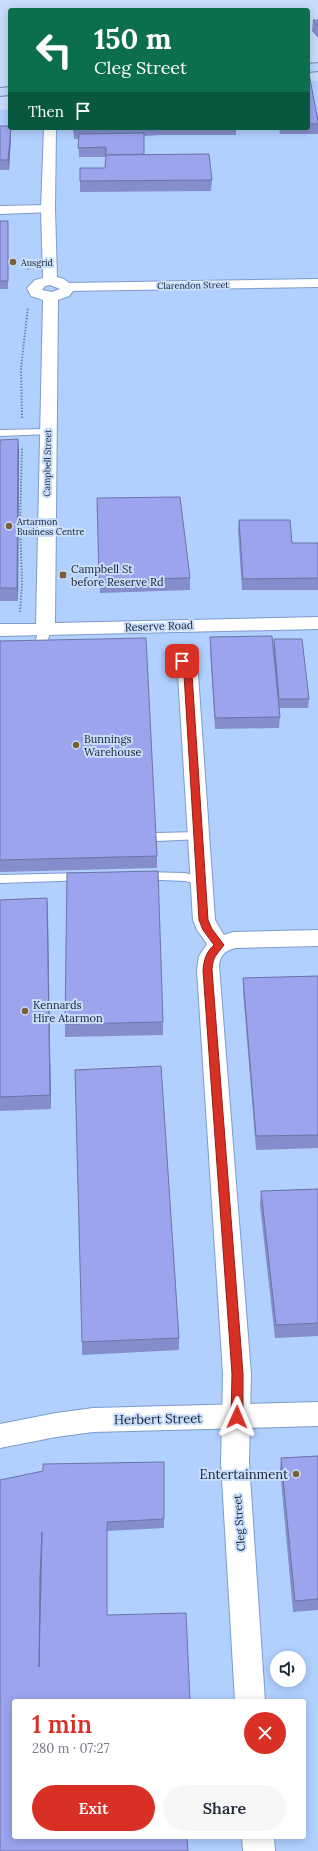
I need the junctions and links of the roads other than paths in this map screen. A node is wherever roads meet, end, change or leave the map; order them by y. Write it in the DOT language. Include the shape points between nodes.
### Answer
graph roads {
  1 [pos="50,130"];
  2 [pos="48,209"];
  3 [pos="0,210"];
  4 [pos="318,283"];
  5 [pos="50,289"];
  6 [pos="48,432"];
  7 [pos="0,433"];
  8 [pos="318,623"];
  9 [pos="45,629"];
  10 [pos="0,630"];
  11 [pos="40,652"];
  12 [pos="182,661"];
  13 [pos="199,836"];
  14 [pos="156,837"];
  15 [pos="95,877"];
  16 [pos="126,877"];
  17 [pos="0,879"];
  18 [pos="202,881"];
  19 [pos="318,938"];
  20 [pos="219,945"];
  21 [pos="318,1414"];
  22 [pos="237,1417"];
  23 [pos="0,1436"];
  24 [pos="250,1699"];
  25 [pos="258,1839"];
  26 [pos="259,1851"];
  1 -- 2 [label="street, Campbell Street"];
  2 -- 3 [label="street"];
  2 -- 5 [label="street, Campbell Street"];
  4 -- 5 [label="street, Clarendon Street" via="67,287 65,292"];
  5 -- 6 [label="street, Campbell Street"];
  6 -- 7 [label="lane"];
  6 -- 9 [label="street, Campbell Street"];
  8 -- 9 [label="street, Reserve Road"];
  9 -- 10 [label="street, Reserve Road"];
  9 -- 11 [label="lane"];
  12 -- 13 [label="street" via="188,674"];
  13 -- 14 [label="lane"];
  13 -- 18 [label="street"];
  15 -- 17 [label="lane"];
  16 -- 18 [label="lane" via="185,877"];
  18 -- 20 [label="street" via="204,920"];
  19 -- 20 [label="street" via="233,940"];
  20 -- 22 [label="street, Cleg Street" via="208,960 208,970 237,1374"];
  21 -- 22 [label="street, Herbert Street"];
  22 -- 23 [label="street, Herbert Street" via="93,1420"];
  22 -- 24 [label="street, Cleg Street" via="236,1462"];
  25 -- 26 [label="street"];
}
